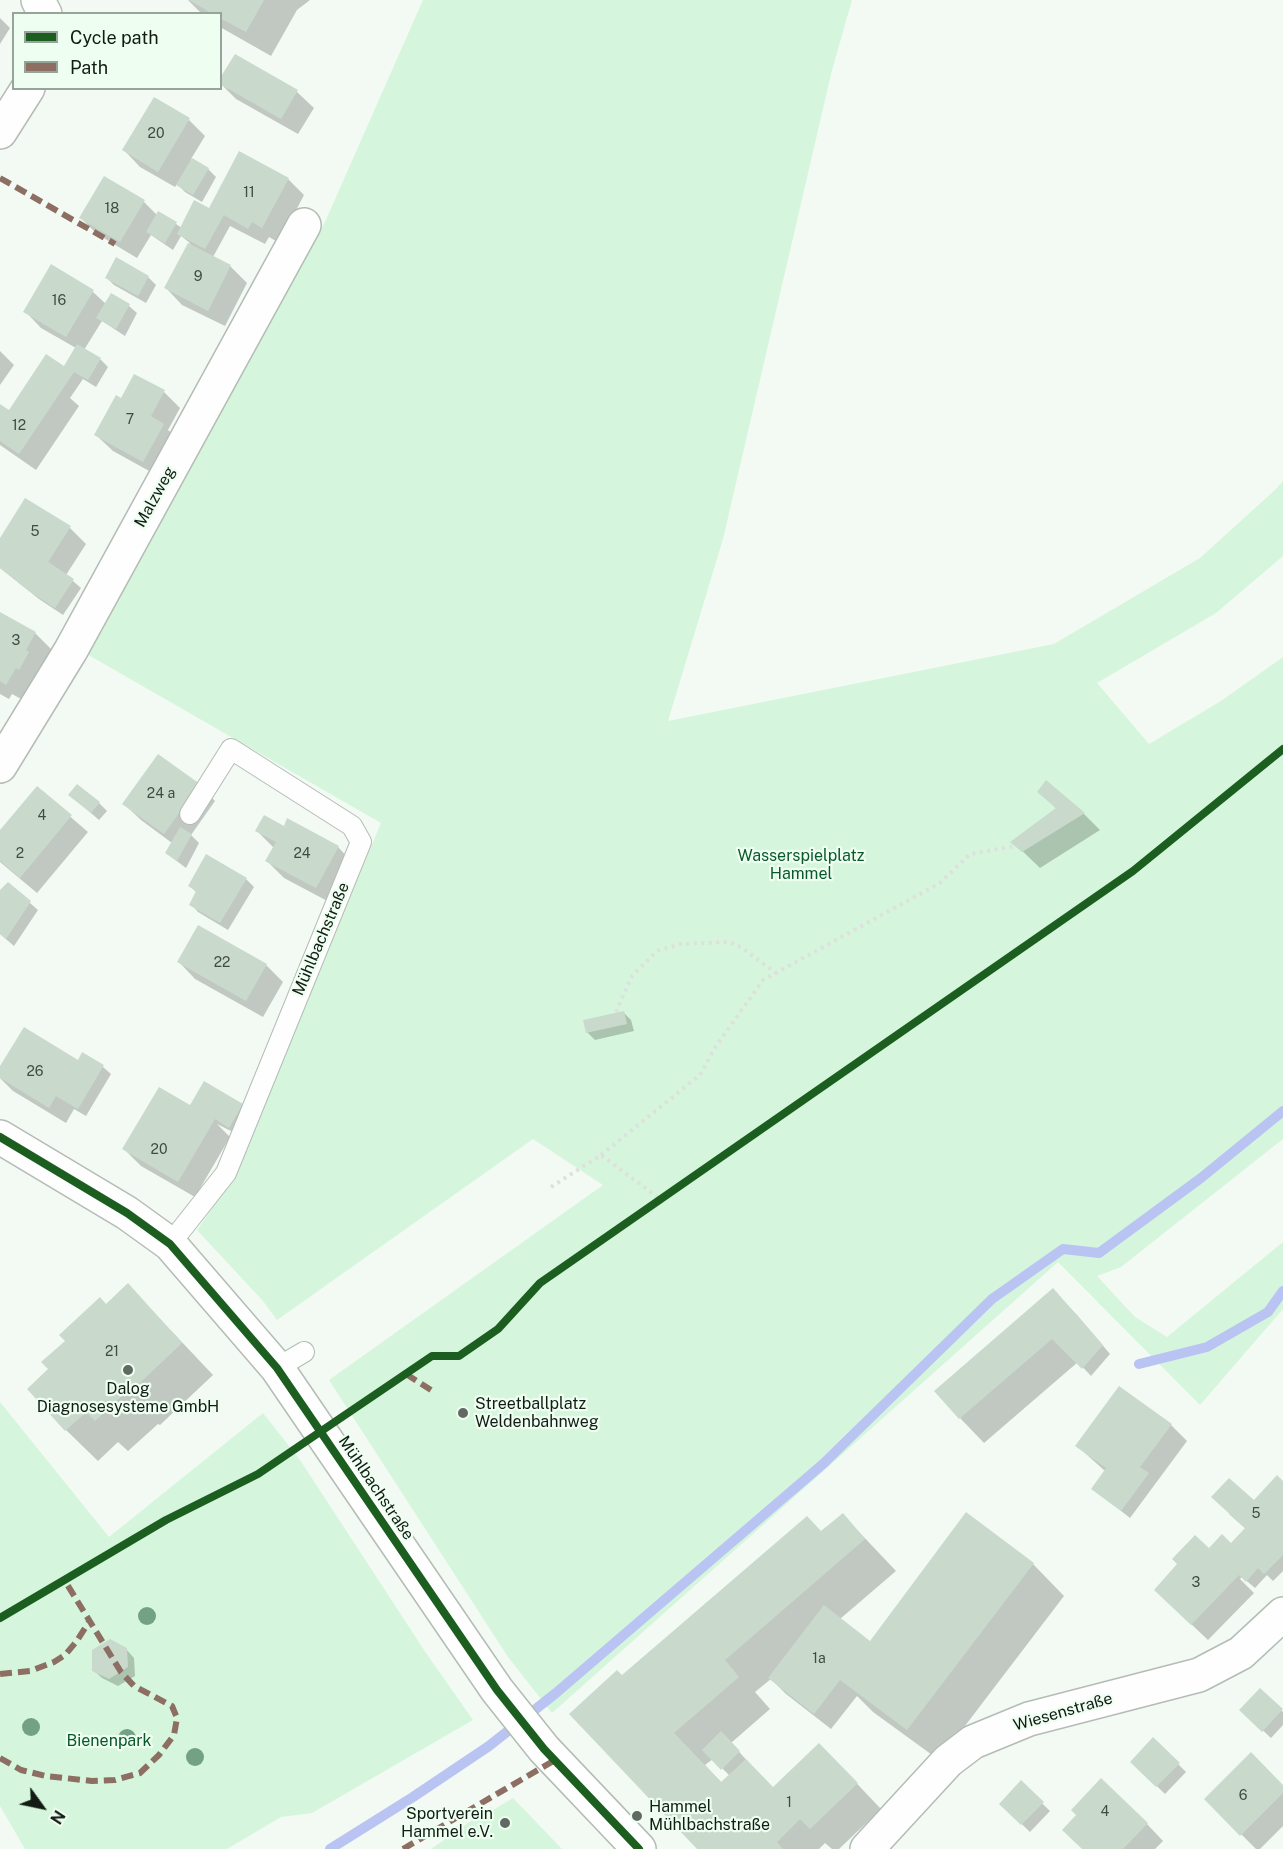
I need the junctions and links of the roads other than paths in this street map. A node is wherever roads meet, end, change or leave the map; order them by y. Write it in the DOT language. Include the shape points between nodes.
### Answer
graph roads {
  1 [pos="27,90"];
  2 [pos="0,132"];
  3 [pos="304,225"];
  4 [pos="0,766"];
  5 [pos="190,814"];
  6 [pos="0,1137"];
  7 [pos="170,1244"];
  8 [pos="1283,1614"];
  9 [pos="639,1849"];
  10 [pos="867,1849"];
  1 -- 2 [label="street"];
  3 -- 4 [label="street, Malzweg" via="71,650"];
  5 -- 7 [label="lane, Mühlbachstraße" via="231,749 352,826 361,842 226,1173"];
  6 -- 7 [label="street, Mühlbachstraße" via="127,1213"];
  7 -- 9 [label="street, Mühlbachstraße" via="291,1360 497,1690 544,1749"];
  8 -- 10 [label="street, Wiesenstraße" via="1241,1653 1199,1675 1029,1719 973,1742 948,1761"];
}
